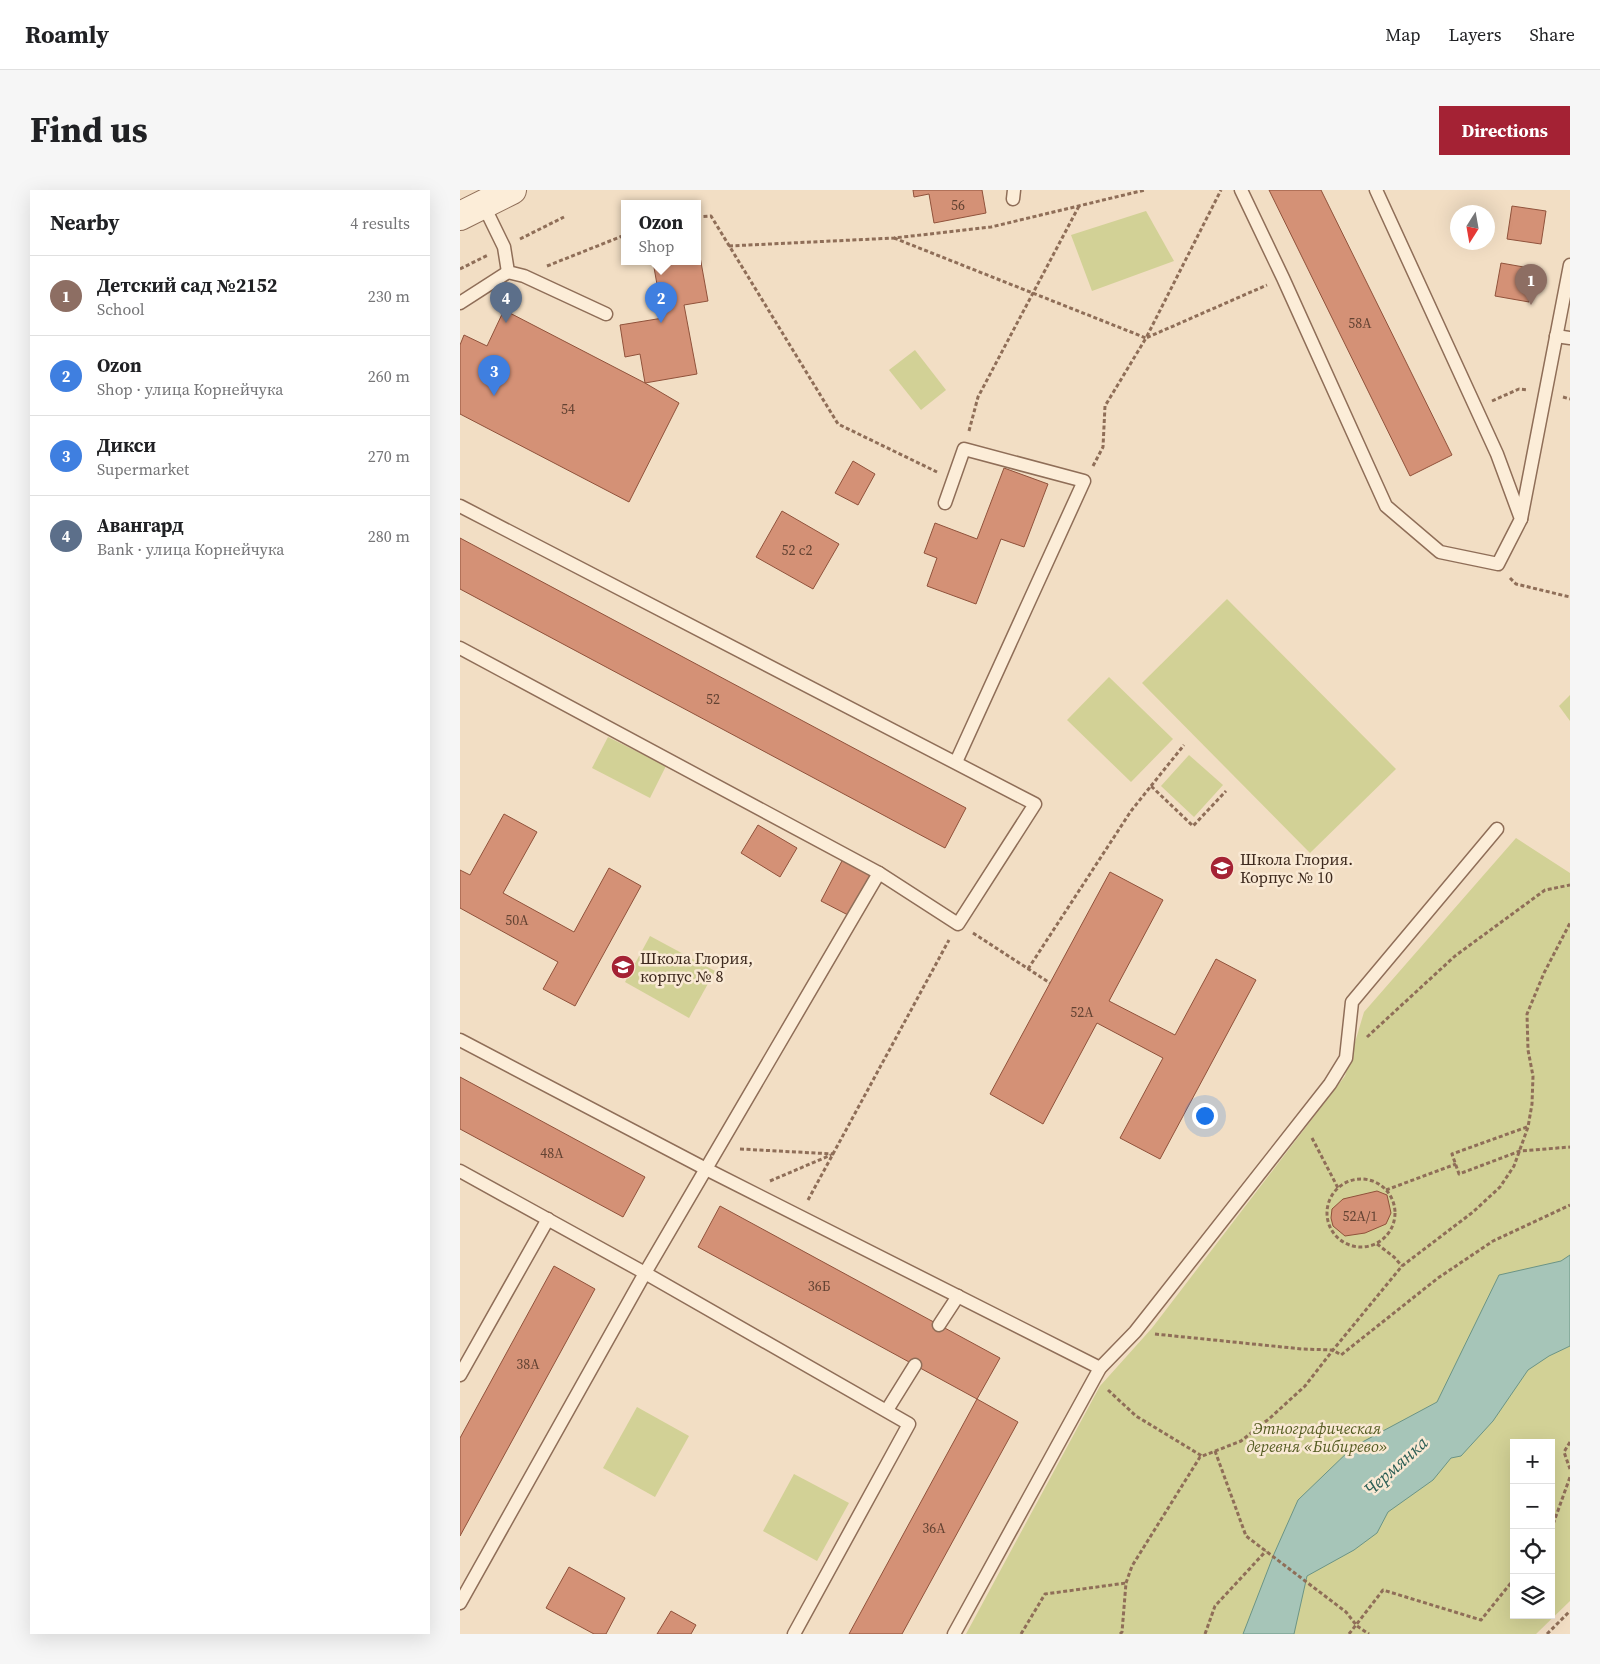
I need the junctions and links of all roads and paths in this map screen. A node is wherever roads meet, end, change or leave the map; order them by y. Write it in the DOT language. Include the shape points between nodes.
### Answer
graph roads {
  1 [pos="512,190"];
  2 [pos="1145,190"];
  3 [pos="1221,190"];
  4 [pos="1241,190"];
  5 [pos="1376,190"];
  6 [pos="1080,206"];
  7 [pos="471,210"];
  8 [pos="701,217"];
  9 [pos="621,237"];
  10 [pos="894,238"];
  11 [pos="730,246"];
  12 [pos="1570,265"];
  13 [pos="508,272"];
  14 [pos="524,276"];
  15 [pos="1283,278"];
  16 [pos="1033,293"];
  17 [pos="460,303"];
  18 [pos="606,314"];
  19 [pos="1556,336"];
  20 [pos="1146,338"];
  21 [pos="1570,338"];
  22 [pos="1545,394"];
  23 [pos="1476,409"];
  24 [pos="964,449"];
  25 [pos="953,480"];
  26 [pos="1084,481"];
  27 [pos="946,503"];
  28 [pos="460,506"];
  29 [pos="1521,519"];
  30 [pos="1498,564"];
  31 [pos="1569,598"];
  32 [pos="460,648"];
  33 [pos="1184,745"];
  34 [pos="956,762"];
  35 [pos="1151,786"];
  36 [pos="1226,791"];
  37 [pos="1497,829"];
  38 [pos="879,873"];
  39 [pos="1570,885"];
  40 [pos="1570,922"];
  41 [pos="958,924"];
  42 [pos="1028,969"];
  43 [pos="1050,983"];
  44 [pos="460,1040"];
  45 [pos="1346,1058"];
  46 [pos="1528,1127"];
  47 [pos="1310,1134"];
  48 [pos="718,1147"];
  49 [pos="1570,1147"];
  50 [pos="1520,1152"];
  51 [pos="834,1154"];
  52 [pos="1456,1164"];
  53 [pos="706,1169"];
  54 [pos="460,1171"];
  55 [pos="1338,1188"];
  56 [pos="748,1190"];
  57 [pos="1386,1190"];
  58 [pos="1570,1205"];
  59 [pos="799,1216"];
  60 [pos="548,1219"];
  61 [pos="1377,1244"];
  62 [pos="1402,1266"];
  63 [pos="645,1272"];
  64 [pos="958,1296"];
  65 [pos="939,1325"];
  66 [pos="1135,1332"];
  67 [pos="1333,1350"];
  68 [pos="915,1365"];
  69 [pos="1098,1373"];
  70 [pos="460,1375"];
  71 [pos="887,1410"];
  72 [pos="1570,1442"];
  73 [pos="1215,1451"];
  74 [pos="1202,1456"];
  75 [pos="1570,1469"];
  76 [pos="1570,1477"];
  77 [pos="1551,1529"];
  78 [pos="1266,1551"];
  79 [pos="1126,1583"];
  80 [pos="1510,1584"];
  81 [pos="460,1603"];
  82 [pos="1570,1611"];
  83 [pos="1356,1626"];
  84 [pos="794,1634"];
  85 [pos="954,1634"];
  86 [pos="1021,1634"];
  87 [pos="1120,1634"];
  88 [pos="1204,1634"];
  89 [pos="1349,1634"];
  90 [pos="1369,1634"];
  91 [pos="1548,1634"];
  1 -- 7 [label="street"];
  2 -- 6 [label="path"];
  3 -- 20 [label="path"];
  4 -- 15 [label="lane"];
  5 -- 23 [label="lane"];
  6 -- 10 [label="path" via="991,227"];
  6 -- 16 [label="path"];
  7 -- 13 [label="lane" via="504,247"];
  8 -- 11 [label="path" via="711,216"];
  9 -- 14 [label="path"];
  10 -- 11 [label="path"];
  10 -- 16 [label="path"];
  11 -- 25 [label="path" via="838,424"];
  12 -- 19 [label="lane"];
  13 -- 14 [label="lane"];
  13 -- 17 [label="lane"];
  14 -- 18 [label="lane"];
  15 -- 20 [label="path"];
  15 -- 30 [label="lane" via="1386,506 1440,552"];
  16 -- 20 [label="path"];
  16 -- 24 [label="path" via="978,397"];
  19 -- 21 [label="lane"];
  19 -- 22 [label="lane"];
  20 -- 26 [label="path" via="1105,406 1103,447"];
  22 -- 23 [label="path" via="1519,389"];
  22 -- 29 [label="lane"];
  23 -- 29 [label="lane"];
  24 -- 25 [label="lane"];
  24 -- 26 [label="lane"];
  25 -- 27 [label="lane"];
  26 -- 34 [label="lane"];
  28 -- 34 [label="lane"];
  29 -- 30 [label="lane"];
  30 -- 31 [label="path" via="1516,584"];
  32 -- 38 [label="lane"];
  33 -- 35 [label="path"];
  34 -- 41 [label="lane" via="1036,804"];
  35 -- 36 [label="path" via="1193,826"];
  35 -- 42 [label="path" via="1130,811"];
  37 -- 45 [label="lane" via="1352,1002"];
  38 -- 41 [label="lane"];
  38 -- 48 [label="lane"];
  39 -- 45 [label="path" via="1545,890 1455,956"];
  40 -- 46 [label="path" via="1526,1014 1533,1076"];
  41 -- 42 [label="path"];
  41 -- 51 [label="path"];
  42 -- 43 [label="path"];
  44 -- 53 [label="lane"];
  45 -- 66 [label="lane" via="1330,1084"];
  46 -- 50 [label="path"];
  46 -- 52 [label="path" via="1452,1154"];
  47 -- 55 [label="path"];
  48 -- 51 [label="path"];
  48 -- 53 [label="lane"];
  49 -- 50 [label="path"];
  50 -- 52 [label="path" via="1459,1174"];
  50 -- 62 [label="path" via="1500,1186 1473,1212"];
  51 -- 56 [label="path"];
  51 -- 59 [label="path"];
  52 -- 57 [label="path"];
  53 -- 56 [label="lane"];
  53 -- 63 [label="lane"];
  54 -- 60 [label="lane"];
  55 -- 57 [label="path" via="1358,1179 1373,1181"];
  55 -- 61 [label="path" via="1327,1207 1328,1223 1335,1236 1347,1245 1362,1248"];
  56 -- 59 [label="lane"];
  57 -- 61 [label="path" via="1395,1212 1393,1225"];
  58 -- 67 [label="path" via="1493,1240 1438,1278 1341,1355"];
  59 -- 64 [label="lane"];
  60 -- 63 [label="lane"];
  60 -- 70 [label="lane"];
  61 -- 62 [label="path"];
  62 -- 67 [label="path"];
  63 -- 71 [label="lane"];
  63 -- 81 [label="lane"];
  64 -- 65 [label="lane"];
  64 -- 69 [label="lane"];
  66 -- 67 [label="path"];
  66 -- 69 [label="lane"];
  67 -- 73 [label="path" via="1305,1386 1270,1418 1241,1441"];
  68 -- 71 [label="lane"];
  69 -- 74 [label="path" via="1136,1416"];
  69 -- 85 [label="lane"];
  71 -- 84 [label="lane" via="909,1424"];
  72 -- 75 [label="path" via="1564,1452"];
  73 -- 74 [label="path"];
  73 -- 78 [label="path" via="1246,1536"];
  74 -- 79 [label="path" via="1132,1566"];
  76 -- 77 [label="path"];
  78 -- 83 [label="path" via="1346,1612"];
  78 -- 88 [label="path" via="1215,1606"];
  79 -- 86 [label="path" via="1045,1594"];
  79 -- 87 [label="path"];
  80 -- 83 [label="path" via="1481,1620 1384,1590"];
  82 -- 91 [label="path"];
  83 -- 89 [label="path"];
  83 -- 90 [label="path"];
}
